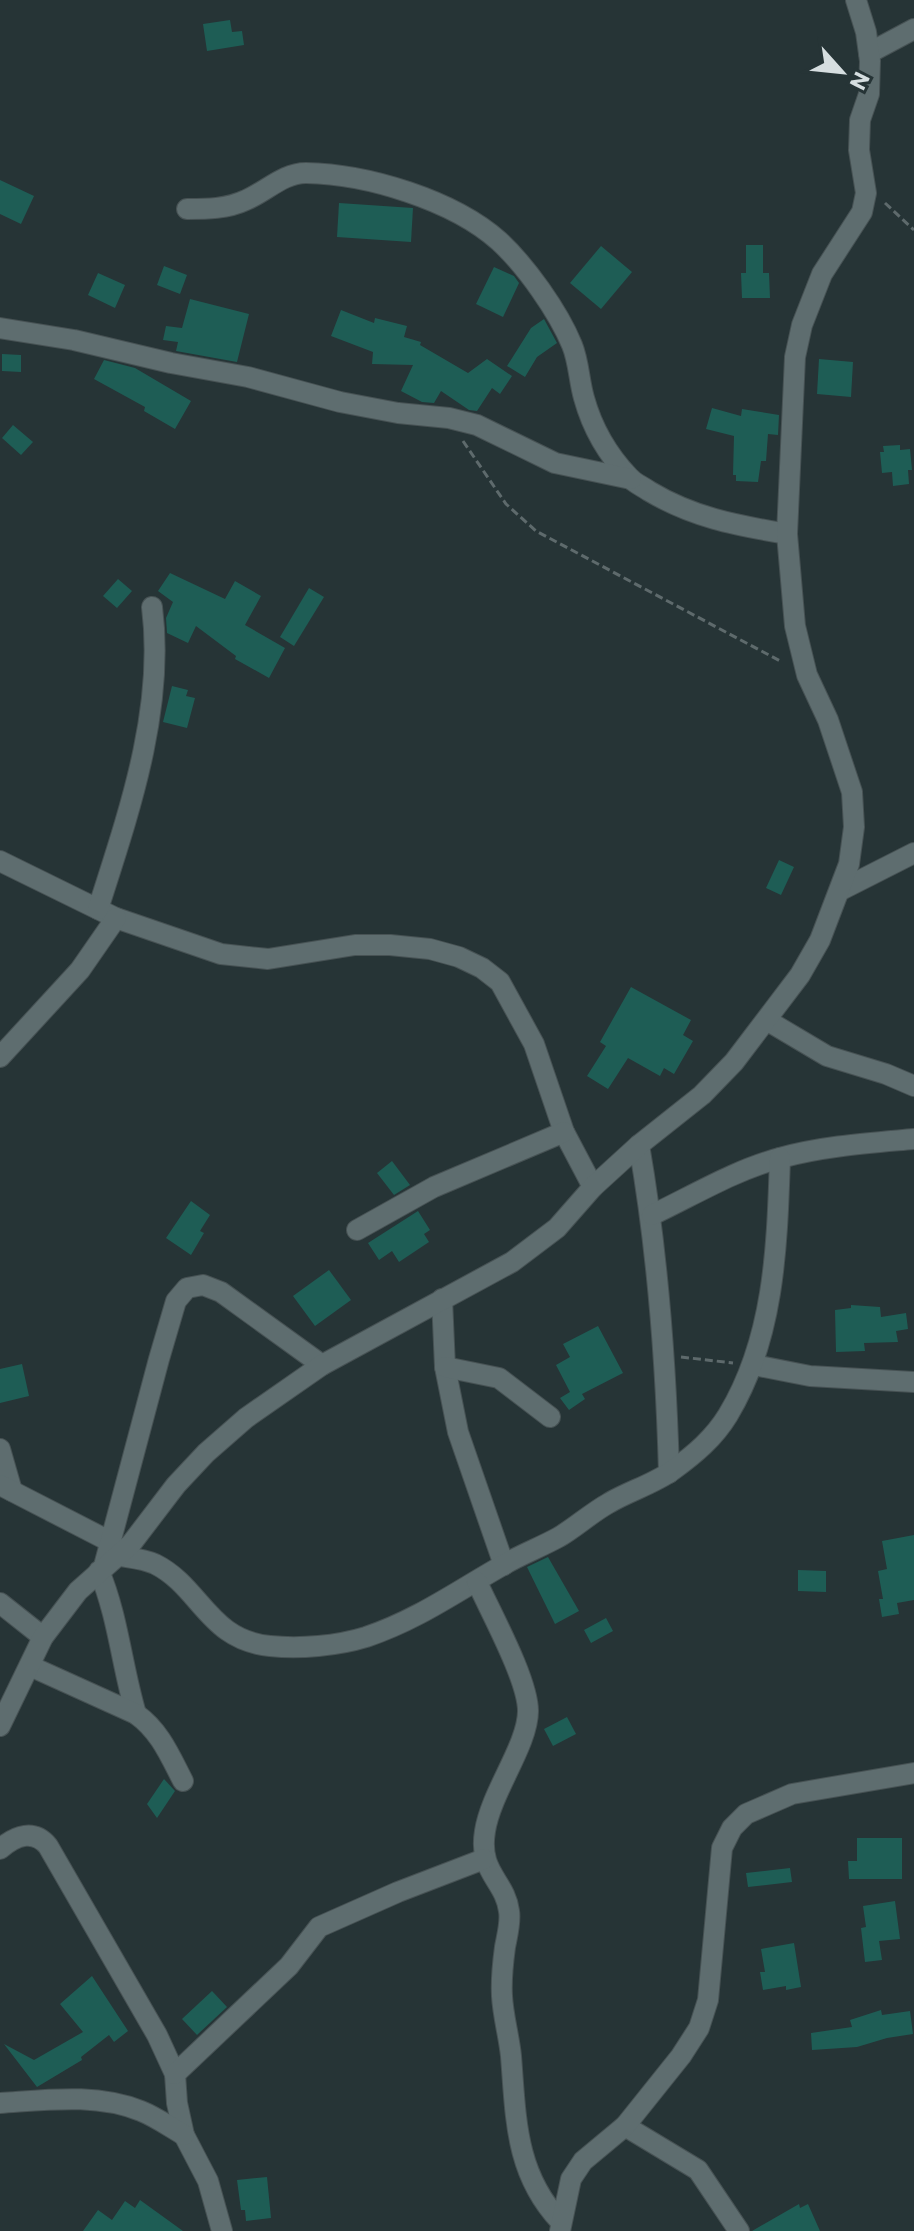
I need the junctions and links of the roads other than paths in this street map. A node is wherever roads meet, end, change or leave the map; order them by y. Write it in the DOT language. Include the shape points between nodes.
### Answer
graph roads {
  1 [pos="856,0"];
  2 [pos="914,29"];
  3 [pos="869,53"];
  4 [pos="187,209"];
  5 [pos="0,328"];
  6 [pos="631,479"];
  7 [pos="787,534"];
  8 [pos="152,607"];
  9 [pos="914,853"];
  10 [pos="0,861"];
  11 [pos="841,890"];
  12 [pos="107,913"];
  13 [pos="768,1021"];
  14 [pos="0,1057"];
  15 [pos="914,1086"];
  16 [pos="564,1132"];
  17 [pos="914,1139"];
  18 [pos="639,1145"];
  19 [pos="780,1158"];
  20 [pos="593,1187"];
  21 [pos="652,1215"];
  22 [pos="357,1230"];
  23 [pos="442,1299"];
  24 [pos="322,1365"];
  25 [pos="754,1365"];
  26 [pos="445,1367"];
  27 [pos="914,1382"];
  28 [pos="550,1417"];
  29 [pos="0,1449"];
  30 [pos="669,1473"];
  31 [pos="6,1488"];
  32 [pos="108,1558"];
  33 [pos="504,1565"];
  34 [pos="477,1582"];
  35 [pos="0,1603"];
  36 [pos="43,1637"];
  37 [pos="30,1666"];
  38 [pos="136,1714"];
  39 [pos="0,1726"];
  40 [pos="914,1773"];
  41 [pos="183,1781"];
  42 [pos="0,1849"];
  43 [pos="484,1859"];
  44 [pos="175,2074"];
  45 [pos="0,2103"];
  46 [pos="625,2126"];
  47 [pos="184,2135"];
  48 [pos="560,2226"];
  49 [pos="222,2231"];
  50 [pos="739,2231"];
  1 -- 3 [label="street"];
  2 -- 3 [label="street"];
  3 -- 7 [label="street" via="869,94 860,120 866,193 862,212 822,274 795,357"];
  4 -- 6 [label="street" via="243,202 279,179 302,173 367,181 460,215 499,241 561,322 574,348 596,428 606,450"];
  5 -- 6 [label="street" via="248,377 340,402 449,418 477,425 555,463"];
  6 -- 7 [label="street" via="678,508"];
  7 -- 11 [label="street" via="795,626 807,675 852,792 854,827"];
  8 -- 12 [label="street" via="151,709"];
  9 -- 11 [label="street"];
  10 -- 12 [label="street"];
  11 -- 13 [label="street" via="820,940"];
  12 -- 14 [label="street" via="80,970"];
  12 -- 16 [label="street" via="221,954 268,959 390,945 430,949 482,968 500,982 534,1044"];
  13 -- 15 [label="street" via="827,1056"];
  13 -- 18 [label="street" via="702,1095"];
  16 -- 20 [label="street"];
  16 -- 22 [label="street" via="434,1187"];
  17 -- 19 [label="street"];
  18 -- 20 [label="street"];
  18 -- 21 [label="street"];
  19 -- 21 [label="street"];
  19 -- 25 [label="street" via="772,1286"];
  20 -- 23 [label="street" via="557,1228 512,1262"];
  21 -- 30 [label="street"];
  23 -- 24 [label="street"];
  23 -- 26 [label="street"];
  24 -- 32 [label="street" via="206,1453 131,1544"];
  24 -- 32 [label="street" via="221,1292 203,1285 187,1288 176,1301"];
  25 -- 27 [label="street" via="810,1376"];
  25 -- 30 [label="street" via="704,1446"];
  26 -- 28 [label="street" via="499,1378"];
  26 -- 33 [label="street" via="458,1432"];
  29 -- 31 [label="street"];
  30 -- 33 [label="street"];
  31 -- 32 [label="street"];
  32 -- 34 [label="street" via="157,1565 223,1629 269,1646 363,1638 425,1613"];
  32 -- 36 [label="street"];
  32 -- 38 [label="street" via="109,1598"];
  33 -- 34 [label="street"];
  34 -- 43 [label="street" via="525,1690 528,1712 525,1732 496,1793 485,1831"];
  35 -- 36 [label="street"];
  36 -- 37 [label="street"];
  37 -- 38 [label="street"];
  37 -- 39 [label="street"];
  38 -- 41 [label="street" via="159,1736"];
  40 -- 46 [label="street" via="792,1794 746,1814 732,1828 722,1848 708,2000 699,2028"];
  42 -- 44 [label="street" via="30,1834 41,1837"];
  43 -- 44 [label="street" via="319,1927 289,1966"];
  43 -- 48 [label="street" via="509,1910 502,1995 522,2150 532,2183"];
  44 -- 47 [label="street"];
  45 -- 47 [label="street" via="108,2101 142,2111"];
  46 -- 48 [label="street" via="583,2161 571,2179"];
  46 -- 50 [label="street" via="698,2170"];
  47 -- 49 [label="street" via="208,2181"];
}
